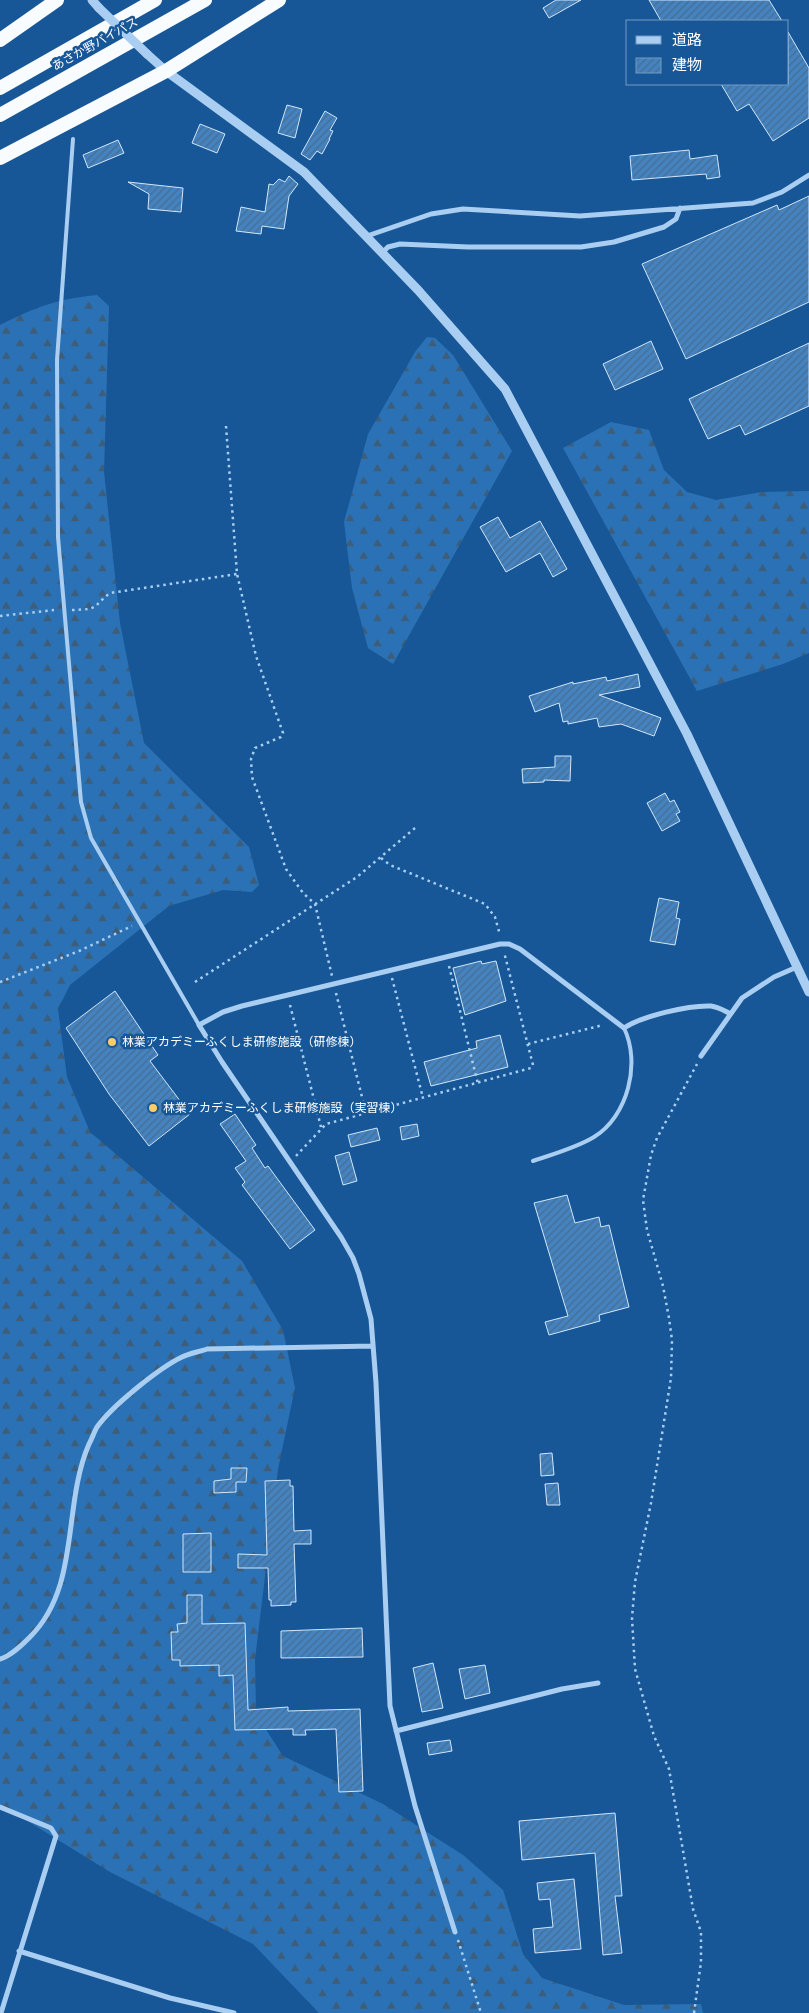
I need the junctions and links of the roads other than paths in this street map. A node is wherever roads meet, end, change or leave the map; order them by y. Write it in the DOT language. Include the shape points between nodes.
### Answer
graph roads {
  1 [pos="57,0"];
  2 [pos="92,0"];
  3 [pos="155,0"];
  4 [pos="205,0"];
  5 [pos="280,0"];
  6 [pos="0,40"];
  7 [pos="166,71"];
  8 [pos="0,88"];
  9 [pos="0,115"];
  10 [pos="73,139"];
  11 [pos="0,158"];
  12 [pos="809,175"];
  13 [pos="680,208"];
  14 [pos="367,236"];
  15 [pos="383,252"];
  16 [pos="797,967"];
  17 [pos="809,992"];
  18 [pos="729,1013"];
  19 [pos="199,1025"];
  20 [pos="624,1028"];
  21 [pos="701,1056"];
  22 [pos="533,1161"];
  23 [pos="373,1346"];
  24 [pos="0,1659"];
  25 [pos="598,1684"];
  26 [pos="396,1731"];
  27 [pos="0,1807"];
  28 [pos="455,1932"];
  29 [pos="19,1951"];
  30 [pos="0,2013"];
  31 [pos="234,2013"];
  1 -- 6 [label="highway"];
  2 -- 7 [label="street, bridge"];
  3 -- 8 [label="highway, あさか野バイパス"];
  4 -- 9 [label="highway, あさか野バイパス"];
  5 -- 7 [label="highway"];
  7 -- 11 [label="highway"];
  7 -- 14 [label="street" via="304,172"];
  10 -- 19 [label="lane" via="56,360 58,537 81,802 91,838"];
  12 -- 13 [label="street" via="762,200"];
  13 -- 14 [label="street" via="580,216 463,209 431,214"];
  13 -- 15 [label="street" via="676,219 664,227 614,242 572,247 400,244"];
  14 -- 15 [label="street"];
  15 -- 16 [label="street" via="504,389 687,734"];
  16 -- 17 [label="street"];
  16 -- 18 [label="street" via="748,992"];
  18 -- 20 [label="street" via="716,1007 696,1007 632,1023"];
  18 -- 21 [label="street"];
  19 -- 20 [label="street" via="223,1012 502,944 515,946 528,954"];
  19 -- 23 [label="street" via="353,1258 371,1319"];
  20 -- 22 [label="lane" via="632,1059 627,1090 619,1110 593,1138"];
  23 -- 24 [label="street" via="207,1349 182,1357 128,1394 97,1427 86,1452 78,1477 61,1586 44,1624 25,1643"];
  23 -- 26 [label="street" via="386,1648 390,1706"];
  25 -- 26 [label="street" via="562,1689"];
  26 -- 28 [label="street" via="415,1806"];
  27 -- 29 [label="street" via="51,1828 56,1836"];
  29 -- 30 [label="street"];
  29 -- 31 [label="street" via="170,1998"];
}
